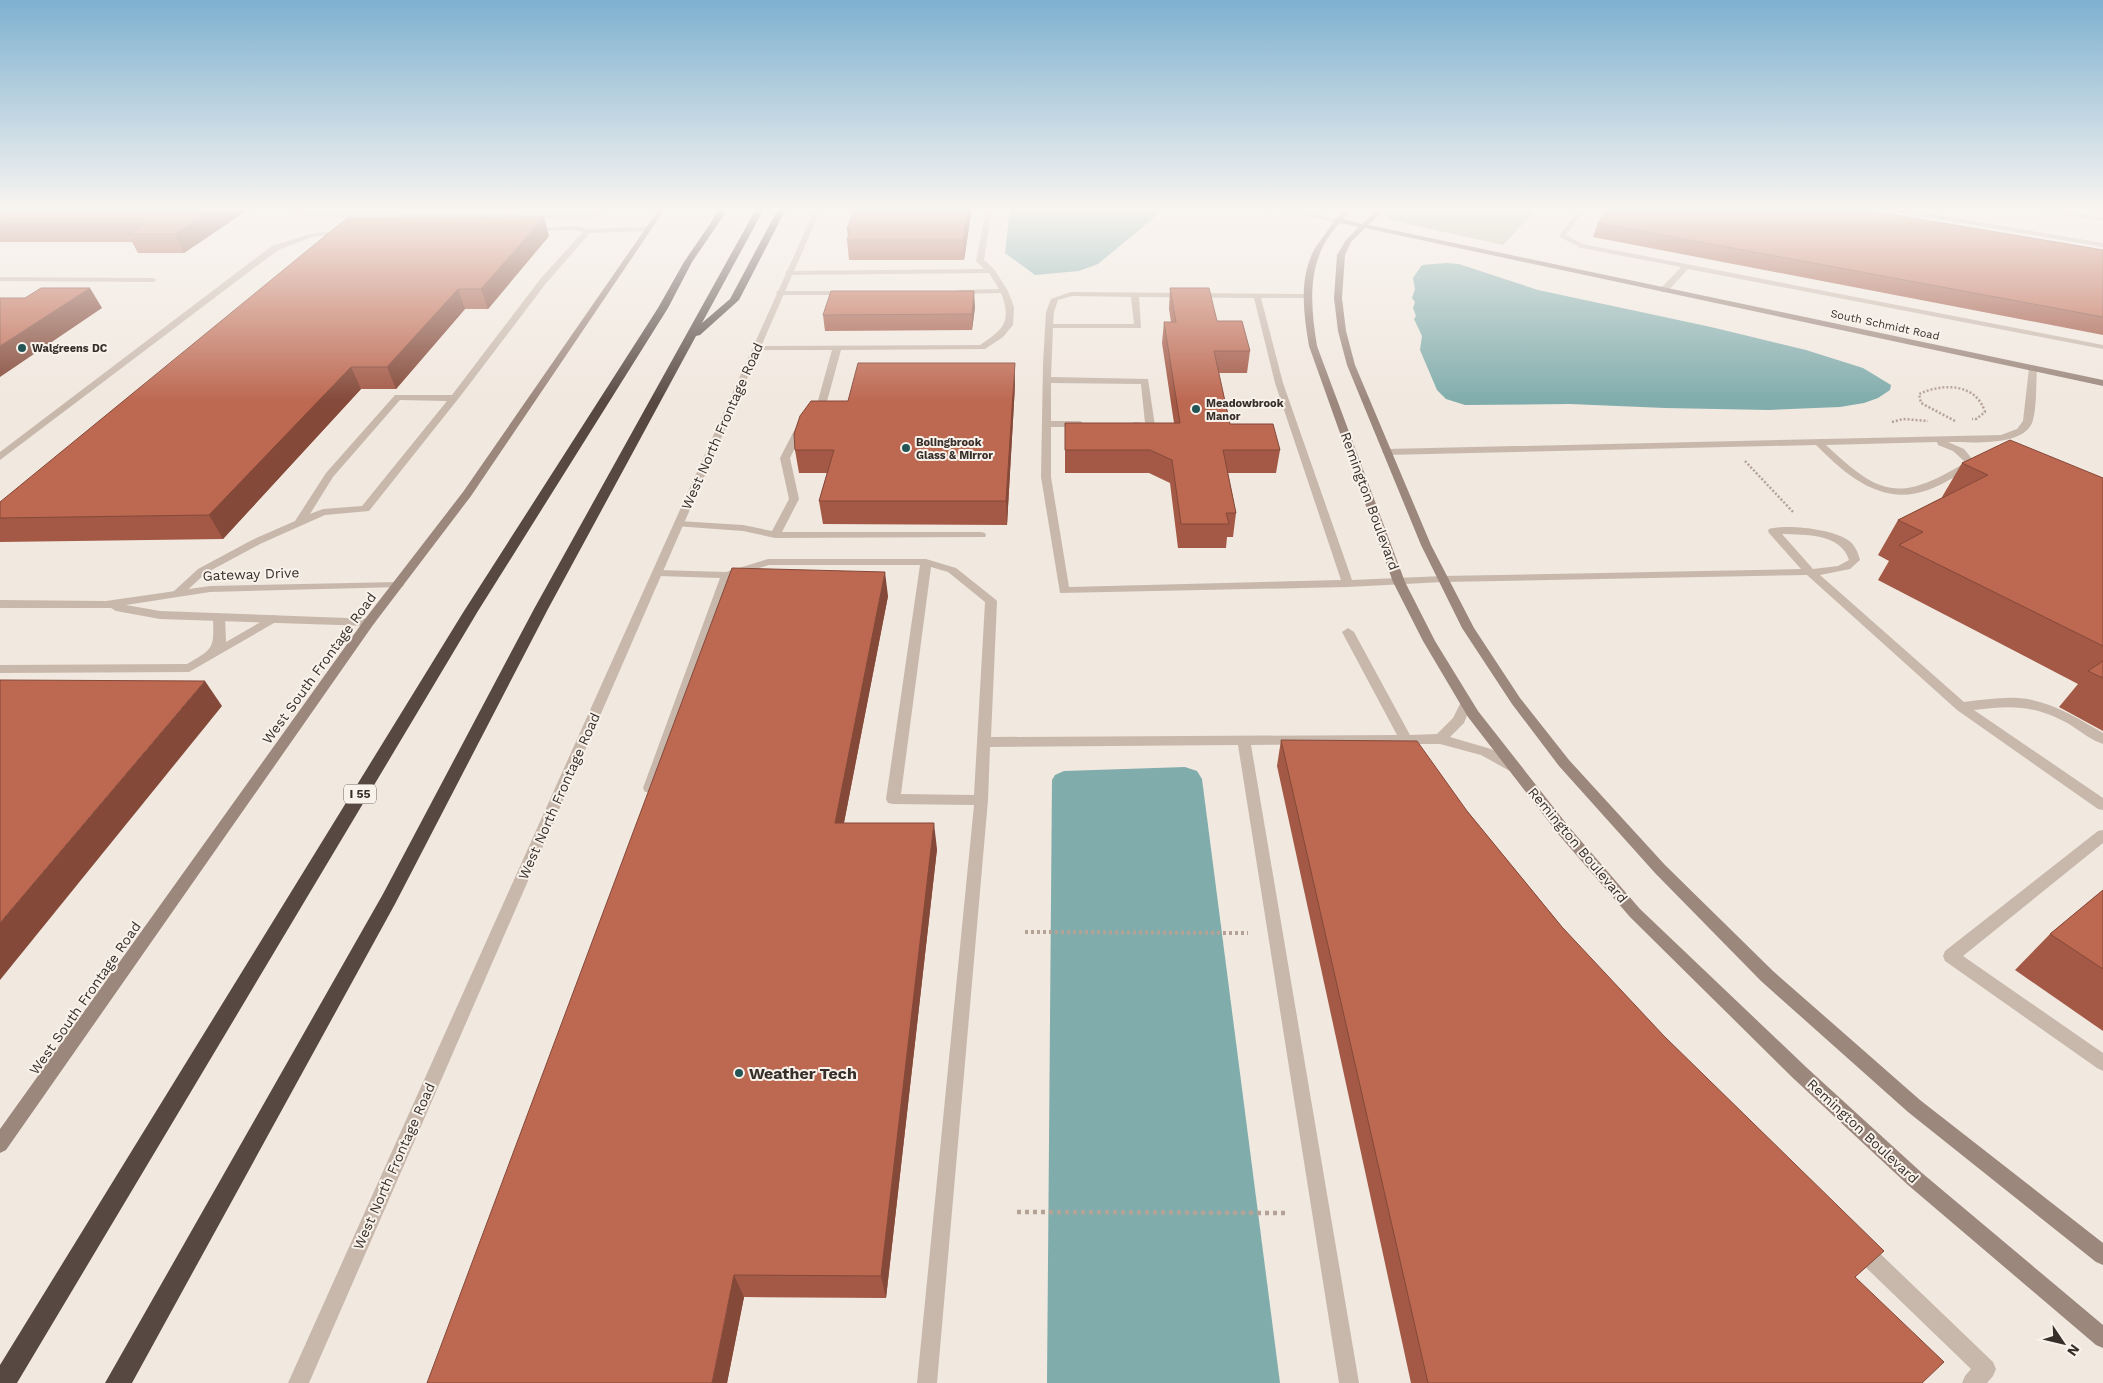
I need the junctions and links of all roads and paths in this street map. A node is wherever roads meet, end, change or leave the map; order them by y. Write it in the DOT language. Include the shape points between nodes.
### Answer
graph roads {
  1 [pos="242,274"];
  2 [pos="550,274"];
  3 [pos="618,274"];
  4 [pos="682,274"];
  5 [pos="725,274"];
  6 [pos="748,274"];
  7 [pos="789,274"];
  8 [pos="820,274"];
  9 [pos="993,274"];
  10 [pos="1309,274"];
  11 [pos="1340,274"];
  12 [pos="1586,274"];
  13 [pos="1680,274"];
  14 [pos="1726,274"];
  15 [pos="0,279"];
  16 [pos="153,280"];
  17 [pos="1664,290"];
  18 [pos="1004,291"];
  19 [pos="945,292"];
  20 [pos="858,293"];
  21 [pos="780,294"];
  22 [pos="1135,295"];
  23 [pos="1257,296"];
  24 [pos="1307,296"];
  25 [pos="1050,326"];
  26 [pos="689,340"];
  27 [pos="2103,347"];
  28 [pos="757,348"];
  29 [pos="836,348"];
  30 [pos="2033,368"];
  31 [pos="1047,380"];
  32 [pos="2103,383"];
  33 [pos="454,398"];
  34 [pos="1046,424"];
  35 [pos="1093,425"];
  36 [pos="1122,425"];
  37 [pos="2015,434"];
  38 [pos="1929,440"];
  39 [pos="1818,442"];
  40 [pos="1999,450"];
  41 [pos="1387,452"];
  42 [pos="0,457"];
  43 [pos="1981,459"];
  44 [pos="1963,468"];
  45 [pos="299,523"];
  46 [pos="679,524"];
  47 [pos="775,535"];
  48 [pos="981,535"];
  49 [pos="926,562"];
  50 [pos="1810,572"];
  51 [pos="658,573"];
  52 [pos="727,574"];
  53 [pos="1443,579"];
  54 [pos="1399,582"];
  55 [pos="1348,584"];
  56 [pos="398,585"];
  57 [pos="177,594"];
  58 [pos="0,604"];
  59 [pos="106,605"];
  60 [pos="220,617"];
  61 [pos="275,619"];
  62 [pos="369,622"];
  63 [pos="1348,632"];
  64 [pos="213,654"];
  65 [pos="0,669"];
  66 [pos="1466,703"];
  67 [pos="1962,707"];
  68 [pos="1440,739"];
  69 [pos="2103,739"];
  70 [pos="1406,740"];
  71 [pos="1244,741"];
  72 [pos="984,742"];
  73 [pos="1424,763"];
  74 [pos="1517,770"];
  75 [pos="981,800"];
  76 [pos="2103,805"];
  77 [pos="643,807"];
  78 [pos="2103,835"];
  79 [pos="1025,932"];
  80 [pos="1248,933"];
  81 [pos="2103,1063"];
  82 [pos="0,1144"];
  83 [pos="1017,1212"];
  84 [pos="1289,1213"];
  85 [pos="1850,1238"];
  86 [pos="2103,1255"];
  87 [pos="2102,1337"];
  88 [pos="3,1383"];
  89 [pos="118,1383"];
  90 [pos="298,1383"];
  91 [pos="927,1383"];
  92 [pos="1349,1383"];
  93 [pos="1972,1383"];
  1 -- 42 [label="street"];
  2 -- 33 [label="street"];
  3 -- 56 [label="street, West South Frontage Road" via="467,494"];
  4 -- 88 [label="highway, I 55" via="470,611"];
  5 -- 26 [label="highway"];
  6 -- 26 [label="highway" via="734,300"];
  7 -- 8 [label="street"];
  7 -- 21 [label="street, West North Frontage Road"];
  9 -- 18 [label="street"];
  10 -- 24 [label="street, Remington Boulevard"];
  11 -- 41 [label="street" via="1338,298 1342,331 1351,365"];
  12 -- 17 [label="street, South Schmidt Road"];
  13 -- 17 [label="street"];
  14 -- 27 [label="street"];
  15 -- 16 [label="street"];
  17 -- 30 [label="street, South Schmidt Road"];
  18 -- 19 [label="street"];
  18 -- 29 [label="street" via="1010,308 1010,323 1000,335 982,347"];
  20 -- 21 [label="street"];
  21 -- 28 [label="street, West North Frontage Road"];
  22 -- 23 [label="street"];
  22 -- 25 [label="street" via="1071,294 1055,299 1050,312"];
  22 -- 25 [label="street" via="1138,326"];
  23 -- 24 [label="street"];
  23 -- 55 [label="street" via="1279,383"];
  24 -- 54 [label="street, Remington Boulevard" via="1313,346"];
  25 -- 31 [label="street"];
  26 -- 89 [label="highway" via="541,609 389,899"];
  28 -- 29 [label="street"];
  28 -- 46 [label="street, West North Frontage Road"];
  29 -- 47 [label="street" via="821,405 803,423 785,458 794,499"];
  30 -- 32 [label="street, South Schmidt Road"];
  30 -- 37 [label="street" via="2028,421 2025,428"];
  31 -- 34 [label="street"];
  31 -- 36 [label="street" via="1145,381 1150,426"];
  33 -- 45 [label="street" via="365,509 323,512"];
  33 -- 45 [label="street" via="398,397 329,475"];
  34 -- 35 [label="street"];
  34 -- 55 [label="street" via="1046,477 1064,591"];
  37 -- 38 [label="street" via="2001,438"];
  37 -- 40 [label="street" via="2008,446"];
  38 -- 39 [label="street"];
  38 -- 44 [label="street" via="1951,446 1967,456 1970,460"];
  39 -- 41 [label="street"];
  39 -- 44 [label="street" via="1853,476 1886,489 1919,490"];
  41 -- 53 [label="street"];
  43 -- 44 [label="street"];
  45 -- 57 [label="street" via="202,571"];
  46 -- 47 [label="street" via="743,528"];
  46 -- 51 [label="street, West North Frontage Road"];
  47 -- 48 [label="street"];
  49 -- 52 [label="street" via="768,562"];
  49 -- 72 [label="street" via="952,570 991,601"];
  49 -- 75 [label="street" via="893,799"];
  50 -- 50 [label="street" via="1852,565 1855,554 1830,537 1773,531"];
  50 -- 53 [label="street"];
  50 -- 67 [label="street"];
  51 -- 52 [label="street"];
  51 -- 90 [label="street, West North Frontage Road"];
  52 -- 77 [label="street"];
  53 -- 54 [label="street"];
  53 -- 86 [label="street" via="1468,628 1516,701 1564,764 1660,869 1767,976 1914,1106"];
  54 -- 55 [label="street"];
  54 -- 66 [label="street, Remington Boulevard"];
  56 -- 57 [label="street, Gateway Drive" via="210,589"];
  56 -- 62 [label="street, West South Frontage Road"];
  57 -- 59 [label="street, Gateway Drive"];
  58 -- 59 [label="street, Gateway Drive"];
  59 -- 60 [label="street, Gateway Drive" via="160,615"];
  60 -- 61 [label="street, Gateway Drive"];
  60 -- 64 [label="street" via="220,642"];
  61 -- 62 [label="street, Gateway Drive"];
  61 -- 64 [label="street"];
  62 -- 82 [label="street, West South Frontage Road"];
  63 -- 70 [label="street"];
  64 -- 65 [label="street" via="189,668"];
  66 -- 68 [label="street" via="1459,720"];
  66 -- 74 [label="street, Remington Boulevard"];
  67 -- 69 [label="street" via="2018,702 2039,706 2057,712"];
  67 -- 76 [label="street"];
  68 -- 70 [label="street"];
  68 -- 74 [label="street" via="1486,752"];
  70 -- 71 [label="street"];
  70 -- 73 [label="street"];
  71 -- 72 [label="street"];
  71 -- 92 [label="street"];
  72 -- 75 [label="street"];
  74 -- 87 [label="street, Remington Boulevard" via="1564,832 1635,913 1915,1179"];
  75 -- 91 [label="street"];
  78 -- 81 [label="street" via="1951,956"];
  79 -- 80 [label="path"];
  83 -- 84 [label="path"];
  85 -- 93 [label="street" via="1986,1369"];
}
